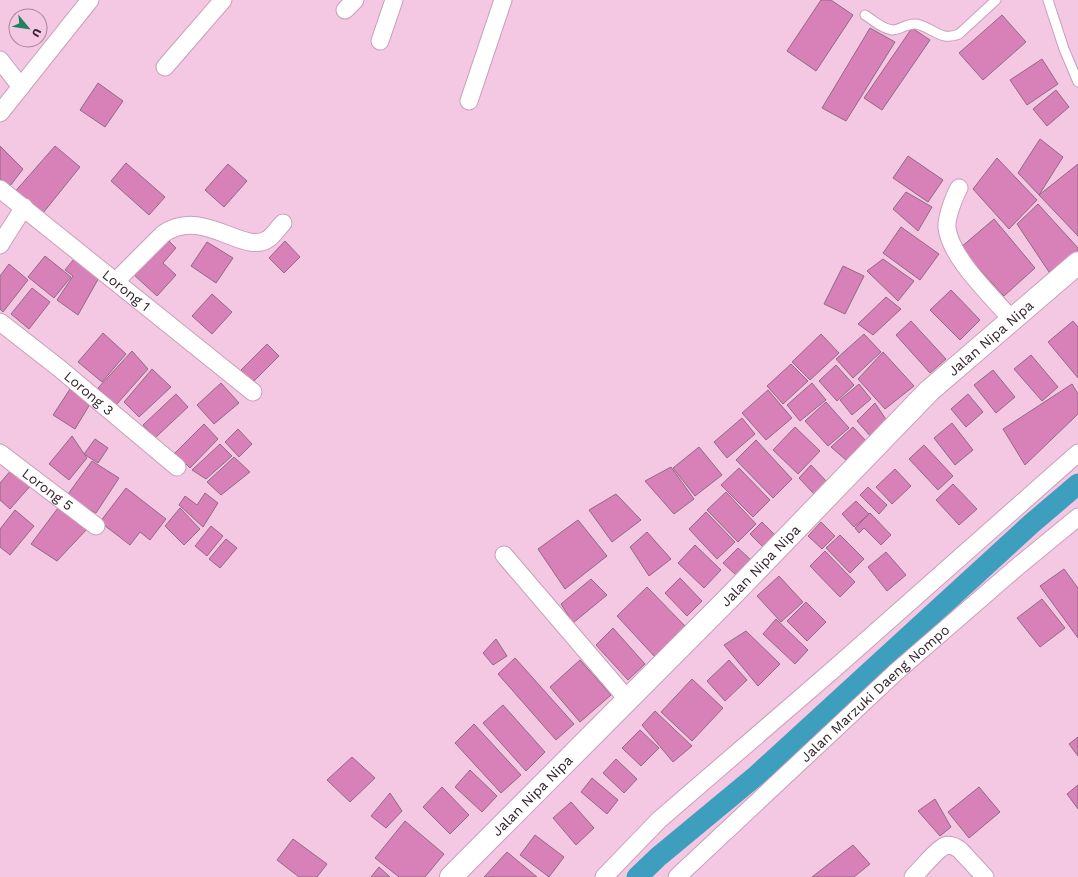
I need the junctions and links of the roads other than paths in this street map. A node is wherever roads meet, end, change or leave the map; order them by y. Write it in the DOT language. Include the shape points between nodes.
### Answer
graph roads {
  1 [pos="224,0"];
  2 [pos="394,0"];
  3 [pos="503,0"];
  4 [pos="996,0"];
  5 [pos="1048,0"];
  6 [pos="85,2"];
  7 [pos="866,15"];
  8 [pos="380,41"];
  9 [pos="0,60"];
  10 [pos="165,67"];
  11 [pos="1078,82"];
  12 [pos="20,87"];
  13 [pos="469,101"];
  14 [pos="0,113"];
  15 [pos="959,188"];
  16 [pos="0,189"];
  17 [pos="24,207"];
  18 [pos="283,223"];
  19 [pos="0,245"];
  20 [pos="1078,264"];
  21 [pos="116,281"];
  22 [pos="1012,320"];
  23 [pos="0,322"];
  24 [pos="253,392"];
  25 [pos="1078,452"];
  26 [pos="0,453"];
  27 [pos="177,467"];
  28 [pos="1078,518"];
  29 [pos="96,526"];
  30 [pos="504,555"];
  31 [pos="628,700"];
  32 [pos="451,877"];
  33 [pos="604,877"];
  34 [pos="677,877"];
  35 [pos="912,877"];
  36 [pos="985,877"];
  1 -- 10 [label="street"];
  2 -- 8 [label="street"];
  3 -- 13 [label="street"];
  4 -- 7 [label="lane" via="959,34 951,37 944,37 918,24 893,30 879,25"];
  5 -- 11 [label="lane"];
  6 -- 12 [label="street"];
  9 -- 12 [label="street"];
  12 -- 14 [label="street"];
  15 -- 22 [label="street" via="952,202 947,228 954,250 966,268"];
  16 -- 17 [label="street, Lorong 1"];
  17 -- 19 [label="street"];
  17 -- 21 [label="street, Lorong 1"];
  18 -- 21 [label="street" via="268,239 257,243 193,225 172,228"];
  20 -- 22 [label="street, Jalan Nipa Nipa"];
  21 -- 24 [label="street, Lorong 1"];
  22 -- 31 [label="street, Jalan Nipa Nipa" via="929,391"];
  23 -- 27 [label="street, Lorong 3"];
  25 -- 33 [label="street" via="834,669 659,820"];
  26 -- 29 [label="street, Lorong 5"];
  28 -- 34 [label="street, Jalan Marzuki Daeng Nompo" via="896,672"];
  30 -- 31 [label="street"];
  31 -- 32 [label="street, Jalan Nipa Nipa"];
  35 -- 36 [label="street" via="940,850 949,845 960,850"];
}
